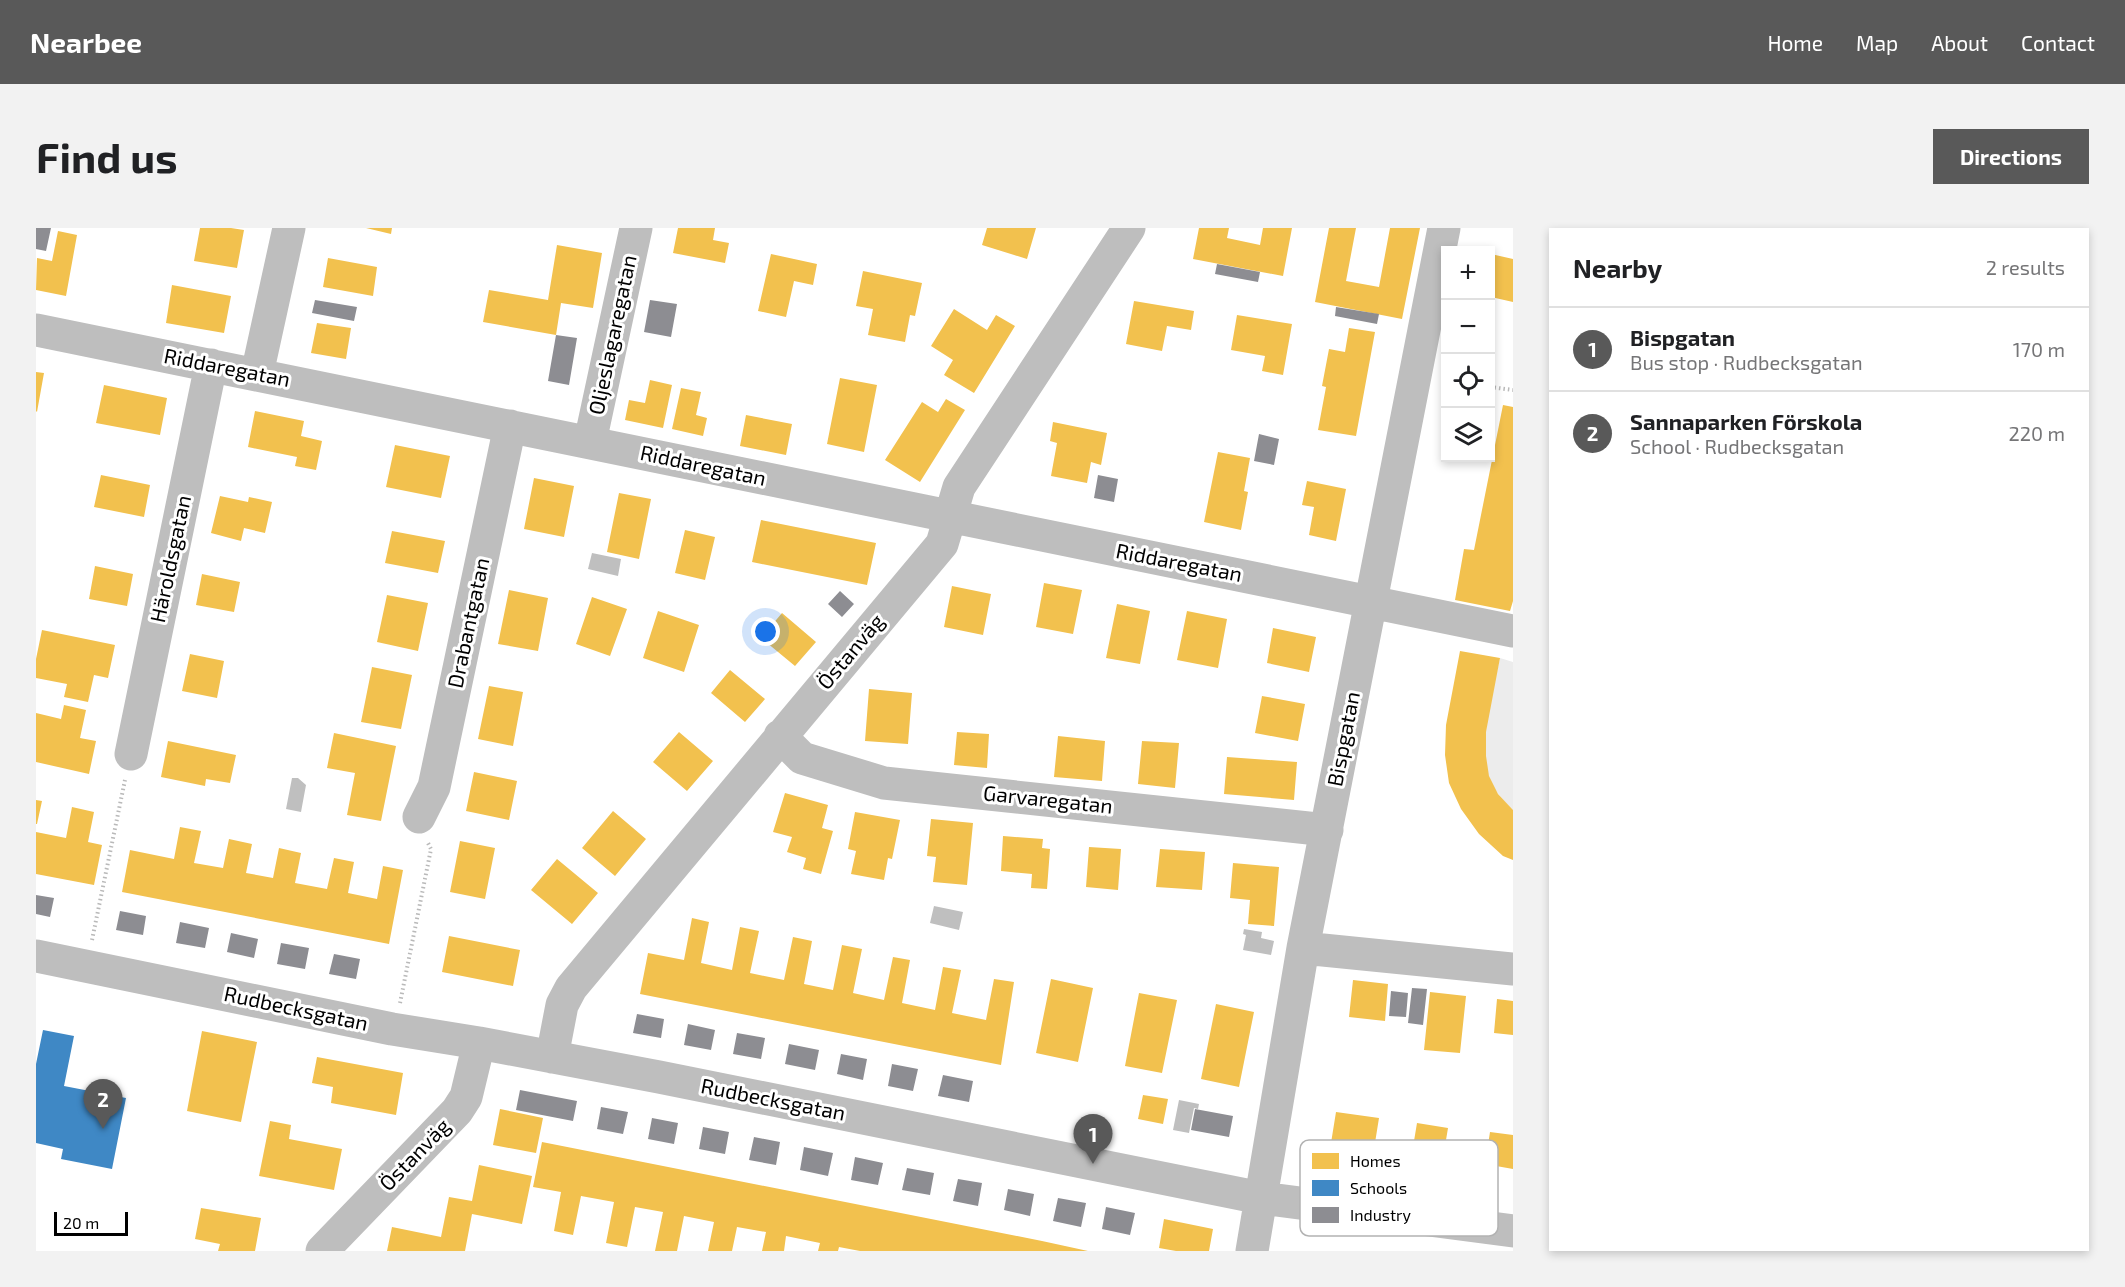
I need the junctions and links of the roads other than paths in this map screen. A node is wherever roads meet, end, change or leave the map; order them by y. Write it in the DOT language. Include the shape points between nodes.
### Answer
graph roads {
  1 [pos="289,228"];
  2 [pos="636,228"];
  3 [pos="1129,228"];
  4 [pos="1444,228"];
  5 [pos="36,330"];
  6 [pos="211,365"];
  7 [pos="257,374"];
  8 [pos="510,426"];
  9 [pos="590,442"];
  10 [pos="950,518"];
  11 [pos="1370,602"];
  12 [pos="1513,631"];
  13 [pos="780,736"];
  14 [pos="131,754"];
  15 [pos="419,817"];
  16 [pos="1327,831"];
  17 [pos="1303,948"];
  18 [pos="36,956"];
  19 [pos="1513,969"];
  20 [pos="479,1043"];
  21 [pos="552,1057"];
  22 [pos="1261,1198"];
  23 [pos="1300,1203"];
  24 [pos="1498,1230"];
  25 [pos="1513,1232"];
  26 [pos="322,1251"];
  27 [pos="1252,1251"];
  1 -- 7 [label="street"];
  2 -- 9 [label="street, Oljeslagaregatan"];
  3 -- 10 [label="street, Östanväg" via="959,487"];
  4 -- 11 [label="street, Bispgatan"];
  5 -- 6 [label="street, Riddaregatan"];
  6 -- 7 [label="street, Riddaregatan"];
  6 -- 14 [label="street, Häroldsgatan"];
  7 -- 8 [label="street, Riddaregatan"];
  8 -- 9 [label="street, Riddaregatan"];
  8 -- 15 [label="street, Drabantgatan" via="434,787"];
  9 -- 10 [label="street, Riddaregatan"];
  10 -- 11 [label="street, Riddaregatan"];
  10 -- 13 [label="street, Östanväg" via="942,544"];
  11 -- 12 [label="street, Riddaregatan"];
  11 -- 16 [label="street, Bispgatan"];
  13 -- 16 [label="street, Garvaregatan" via="802,758 884,783"];
  13 -- 21 [label="street, Östanväg" via="571,988 562,1005"];
  16 -- 17 [label="street, Bispgatan"];
  17 -- 19 [label="street"];
  17 -- 22 [label="street, Bispgatan"];
  18 -- 20 [label="street, Rudbecksgatan" via="392,1029"];
  20 -- 21 [label="street, Rudbecksgatan"];
  20 -- 26 [label="street, Östanväg" via="466,1097 457,1111"];
  21 -- 22 [label="street, Rudbecksgatan"];
  22 -- 23 [label="street, Rudbecksgatan"];
  22 -- 27 [label="street, Bispgatan"];
  24 -- 25 [label="street, Rudbecksgatan"];
}
